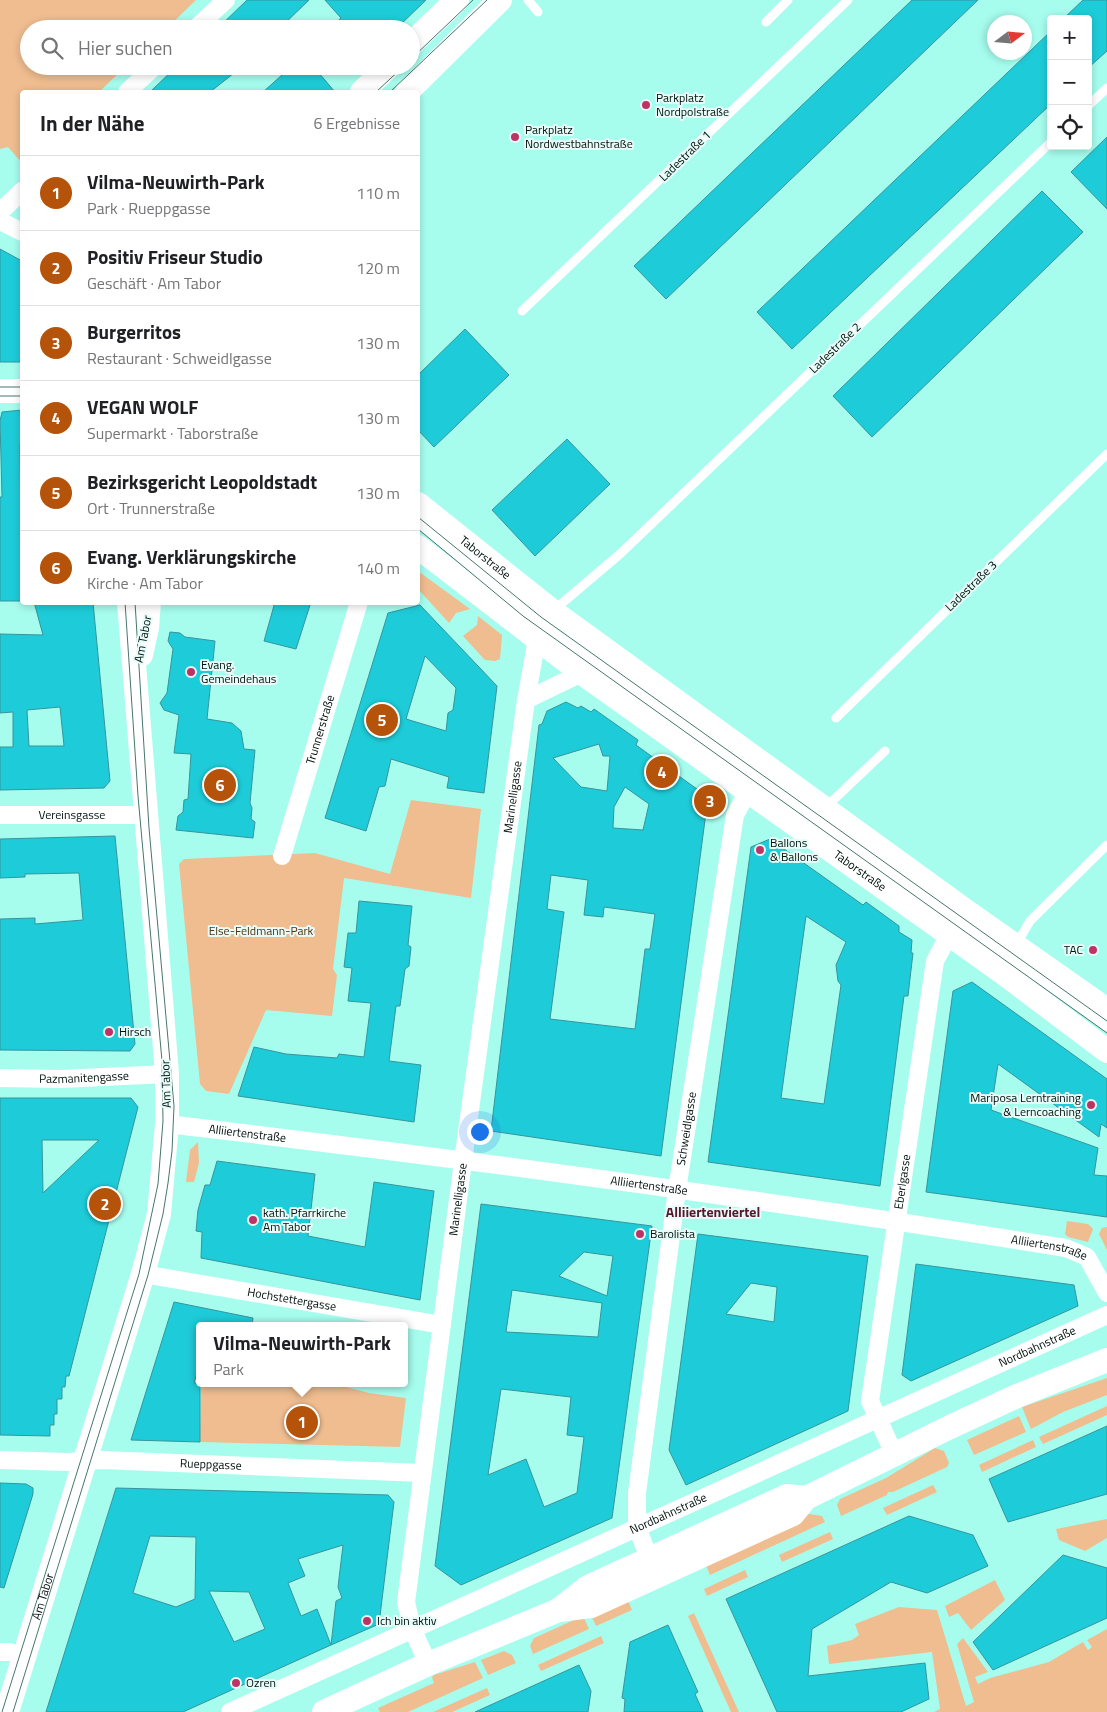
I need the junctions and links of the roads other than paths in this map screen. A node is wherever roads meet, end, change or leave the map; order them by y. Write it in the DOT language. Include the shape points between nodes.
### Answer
graph roads {
  1 [pos="226,0"];
  2 [pos="457,0"];
  3 [pos="500,0"];
  4 [pos="528,0"];
  5 [pos="788,0"];
  6 [pos="848,0"];
  7 [pos="538,12"];
  8 [pos="205,20"];
  9 [pos="766,22"];
  10 [pos="420,35"];
  11 [pos="145,75"];
  12 [pos="380,75"];
  13 [pos="1107,88"];
  14 [pos="129,90"];
  15 [pos="364,90"];
  16 [pos="409,90"];
  17 [pos="1089,105"];
  18 [pos="1047,146"];
  19 [pos="20,193"];
  20 [pos="0,212"];
  21 [pos="0,221"];
  22 [pos="20,231"];
  23 [pos="522,311"];
  24 [pos="20,390"];
  25 [pos="0,391"];
  26 [pos="1107,454"];
  27 [pos="420,506"];
  28 [pos="420,525"];
  29 [pos="420,548"];
  30 [pos="129,605"];
  31 [pos="149,605"];
  32 [pos="358,605"];
  33 [pos="544,626"];
  34 [pos="582,673"];
  35 [pos="135,676"];
  36 [pos="526,700"];
  37 [pos="836,718"];
  38 [pos="885,751"];
  39 [pos="754,778"];
  40 [pos="0,815"];
  41 [pos="145,815"];
  42 [pos="816,821"];
  43 [pos="1107,845"];
  44 [pos="282,856"];
  45 [pos="956,921"];
  46 [pos="1009,958"];
  47 [pos="1107,1010"];
  48 [pos="1107,1027"];
  49 [pos="1107,1051"];
  50 [pos="168,1074"];
  51 [pos="0,1078"];
  52 [pos="167,1124"];
  53 [pos="462,1161"];
  54 [pos="677,1190"];
  55 [pos="897,1221"];
  56 [pos="143,1274"];
  57 [pos="1107,1293"];
  58 [pos="1107,1314"];
  59 [pos="442,1325"];
  60 [pos="1107,1360"];
  61 [pos="878,1419"];
  62 [pos="895,1456"];
  63 [pos="0,1460"];
  64 [pos="82,1470"];
  65 [pos="422,1473"];
  66 [pos="806,1498"];
  67 [pos="637,1527"];
  68 [pos="649,1558"];
  69 [pos="559,1610"];
  70 [pos="412,1628"];
  71 [pos="5,1652"];
  72 [pos="428,1664"];
  73 [pos="0,1685"];
  74 [pos="7,1712"];
  75 [pos="230,1712"];
  76 [pos="324,1712"];
  1 -- 8 [label="street"];
  2 -- 10 [label="main road"];
  3 -- 16 [label="main road"];
  4 -- 7 [label="lane"];
  5 -- 9 [label="lane"];
  6 -- 23 [label="lane, Ladestraße 1"];
  11 -- 14 [label="street"];
  12 -- 15 [label="main road"];
  13 -- 17 [label="lane"];
  18 -- 33 [label="lane, Ladestraße 2"];
  19 -- 20 [label="street"];
  21 -- 22 [label="street"];
  24 -- 25 [label="main road"];
  26 -- 37 [label="lane, Ladestraße 3"];
  27 -- 33 [label="main road, Taborstraße"];
  28 -- 33 [label="lane, Taborstraße"];
  29 -- 33 [label="main road, Taborstraße"];
  30 -- 35 [label="main road, Am Tabor"];
  31 -- 35 [label="main road, Am Tabor" via="147,628"];
  32 -- 44 [label="street, Trunnerstraße"];
  33 -- 34 [label="main road, Taborstraße"];
  33 -- 36 [label="street, Marinelligasse"];
  33 -- 39 [label="main road, Taborstraße"];
  34 -- 36 [label="street"];
  34 -- 39 [label="main road, Taborstraße"];
  35 -- 41 [label="main road, Am Tabor"];
  36 -- 53 [label="street, Marinelligasse"];
  38 -- 42 [label="lane"];
  39 -- 42 [label="main road, Taborstraße"];
  39 -- 42 [label="main road, Taborstraße"];
  39 -- 54 [label="street, Schweidlgasse" via="735,815"];
  40 -- 41 [label="street, Vereinsgasse"];
  41 -- 50 [label="main road, Am Tabor"];
  42 -- 45 [label="main road, Taborstraße"];
  43 -- 46 [label="lane" via="1030,921"];
  45 -- 46 [label="main road, Taborstraße"];
  45 -- 55 [label="street, Eberlgasse" via="935,961"];
  46 -- 47 [label="main road, Taborstraße"];
  46 -- 48 [label="lane, Taborstraße"];
  46 -- 49 [label="main road, Taborstraße"];
  50 -- 51 [label="street, Pazmanitengasse"];
  50 -- 52 [label="main road, Am Tabor"];
  52 -- 53 [label="street, Alliiertenstraße"];
  52 -- 56 [label="main road, Am Tabor" via="159,1214"];
  53 -- 54 [label="street, Alliiertenstraße"];
  53 -- 59 [label="street, Marinelligasse"];
  54 -- 55 [label="street, Alliiertenstraße"];
  54 -- 67 [label="street, Schweidlgasse" via="637,1493"];
  55 -- 57 [label="street, Alliiertenstraße" via="1076,1251 1087,1257"];
  55 -- 61 [label="street, Eberlgasse" via="870,1402"];
  56 -- 59 [label="street, Hochstettergasse"];
  56 -- 64 [label="main road, Am Tabor"];
  58 -- 61 [label="street, Nordbahnstraße"];
  59 -- 65 [label="street, Marinelligasse"];
  60 -- 62 [label="main road" via="1017,1396"];
  61 -- 62 [label="street, Eberlgasse"];
  61 -- 67 [label="street, Nordbahnstraße"];
  62 -- 66 [label="main road"];
  63 -- 64 [label="street, Rueppgasse" via="67,1462"];
  64 -- 65 [label="street, Rueppgasse"];
  64 -- 71 [label="main road, Am Tabor"];
  64 -- 74 [label="main road, Am Tabor"];
  65 -- 70 [label="street, Marinelligasse" via="406,1602"];
  66 -- 68 [label="main road" via="787,1496"];
  66 -- 69 [label="main road" via="793,1514 591,1606"];
  67 -- 68 [label="street, Schweidlgasse"];
  67 -- 70 [label="street, Nordbahnstraße"];
  68 -- 69 [label="main road" via="588,1587"];
  69 -- 72 [label="main road"];
  70 -- 72 [label="street, Marinelligasse"];
  70 -- 75 [label="street, Nordbahnstraße"];
  71 -- 73 [label="main road, Am Tabor"];
  72 -- 76 [label="main road"];
}
